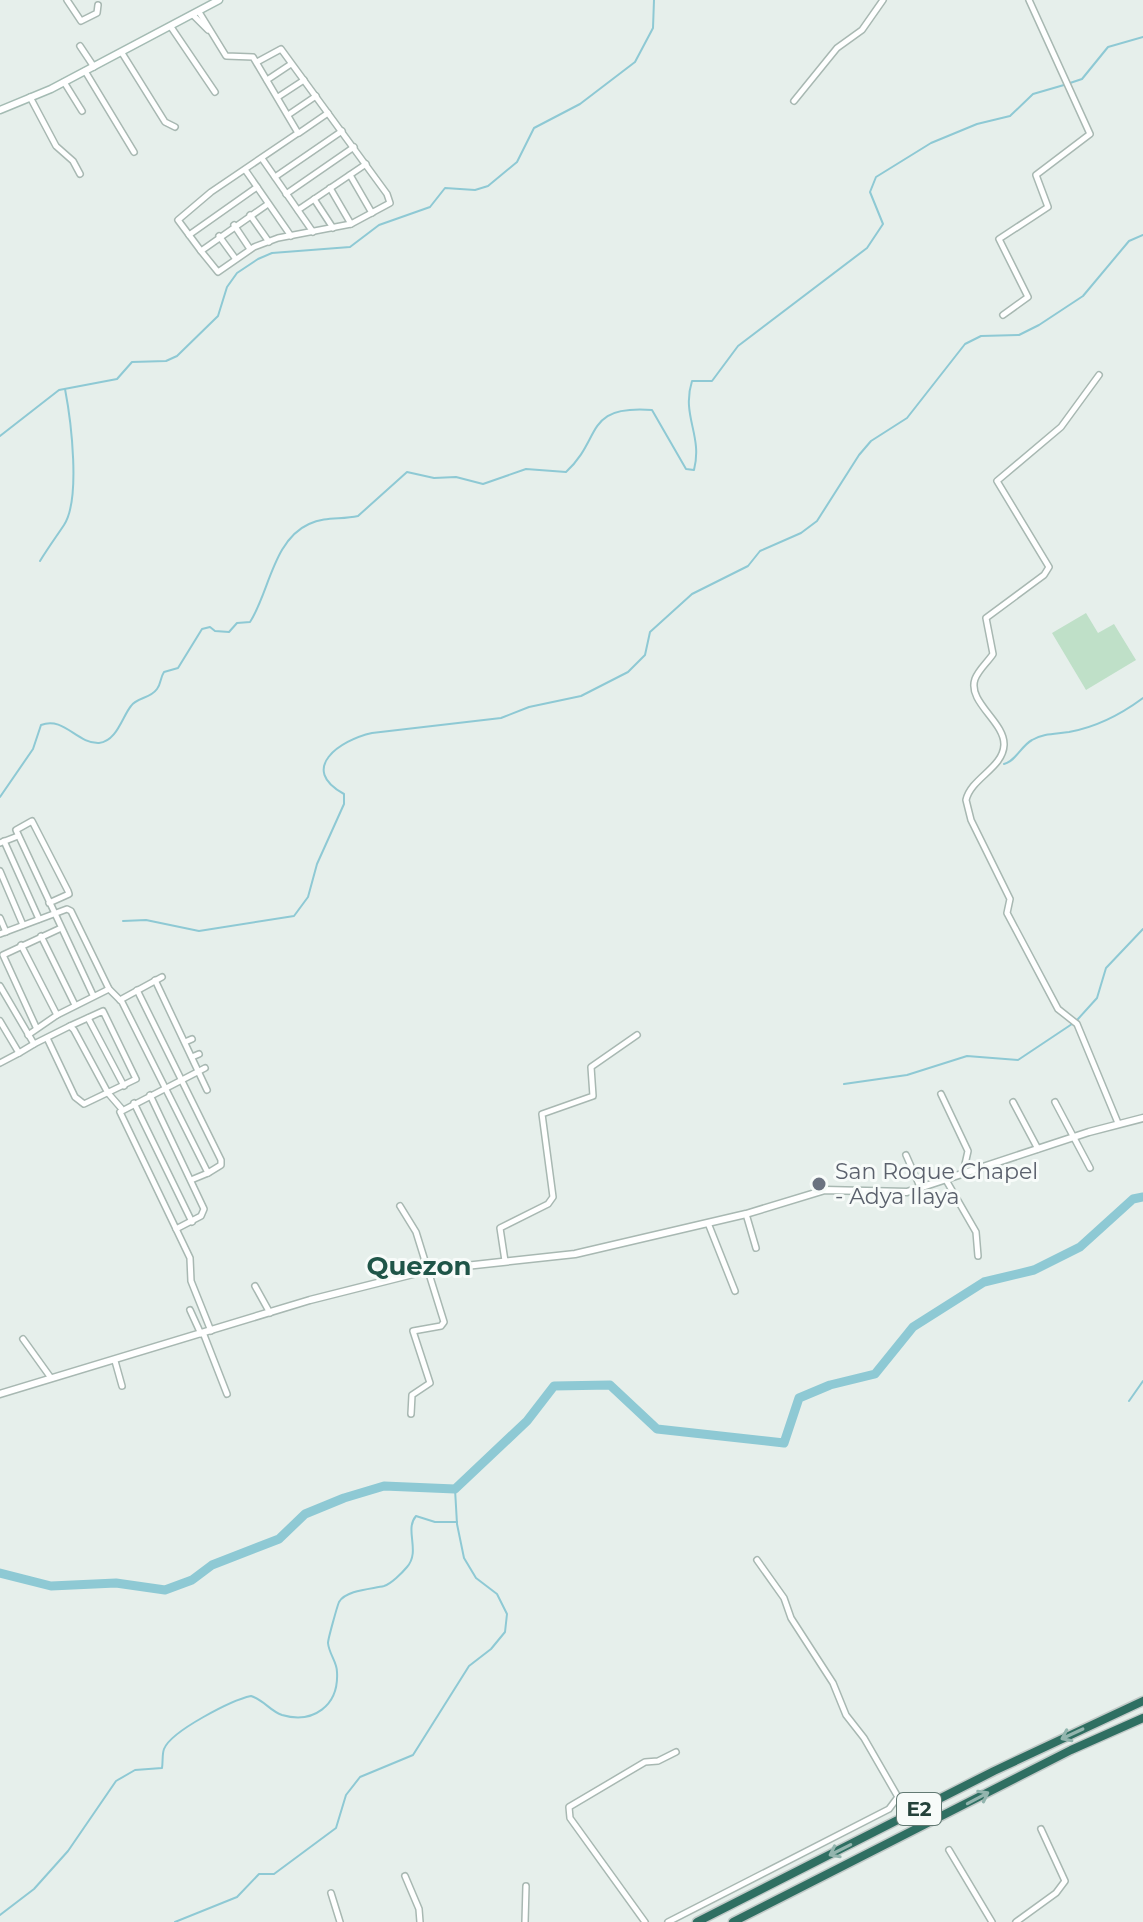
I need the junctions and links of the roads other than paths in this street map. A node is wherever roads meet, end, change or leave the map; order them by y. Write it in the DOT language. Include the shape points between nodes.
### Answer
graph roads {
  1 [pos="67,0"];
  2 [pos="198,0"];
  3 [pos="219,0"];
  4 [pos="883,0"];
  5 [pos="1029,0"];
  6 [pos="98,5"];
  7 [pos="199,14"];
  8 [pos="171,27"];
  9 [pos="80,46"];
  10 [pos="122,53"];
  11 [pos="257,62"];
  12 [pos="291,64"];
  13 [pos="94,67"];
  14 [pos="85,71"];
  15 [pos="267,80"];
  16 [pos="304,80"];
  17 [pos="64,82"];
  18 [pos="215,92"];
  19 [pos="316,96"];
  20 [pos="30,97"];
  21 [pos="278,97"];
  22 [pos="794,101"];
  23 [pos="0,110"];
  24 [pos="82,111"];
  25 [pos="328,113"];
  26 [pos="288,115"];
  27 [pos="175,127"];
  28 [pos="342,131"];
  29 [pos="298,133"];
  30 [pos="354,147"];
  31 [pos="134,152"];
  32 [pos="263,160"];
  33 [pos="366,164"];
  34 [pos="245,171"];
  35 [pos="80,174"];
  36 [pos="350,175"];
  37 [pos="275,177"];
  38 [pos="257,187"];
  39 [pos="330,188"];
  40 [pos="286,194"];
  41 [pos="314,199"];
  42 [pos="268,204"];
  43 [pos="298,210"];
  44 [pos="372,213"];
  45 [pos="250,215"];
  46 [pos="351,224"];
  47 [pos="234,225"];
  48 [pos="333,229"];
  49 [pos="313,232"];
  50 [pos="189,235"];
  51 [pos="219,236"];
  52 [pos="291,236"];
  53 [pos="269,242"];
  54 [pos="250,249"];
  55 [pos="201,251"];
  56 [pos="235,258"];
  57 [pos="1003,315"];
  58 [pos="1099,375"];
  59 [pos="18,836"];
  60 [pos="2,842"];
  61 [pos="0,871"];
  62 [pos="49,903"];
  63 [pos="53,914"];
  64 [pos="0,918"];
  65 [pos="39,919"];
  66 [pos="23,925"];
  67 [pos="59,929"];
  68 [pos="3,933"];
  69 [pos="41,936"];
  70 [pos="21,945"];
  71 [pos="0,986"];
  72 [pos="109,989"];
  73 [pos="137,990"];
  74 [pos="93,995"];
  75 [pos="3,998"];
  76 [pos="120,1000"];
  77 [pos="75,1005"];
  78 [pos="177,1007"];
  79 [pos="170,1010"];
  80 [pos="57,1015"];
  81 [pos="88,1018"];
  82 [pos="0,1021"];
  83 [pos="185,1024"];
  84 [pos="70,1026"];
  85 [pos="36,1027"];
  86 [pos="178,1027"];
  87 [pos="28,1035"];
  88 [pos="637,1035"];
  89 [pos="47,1038"];
  90 [pos="192,1039"];
  91 [pos="185,1042"];
  92 [pos="34,1044"];
  93 [pos="19,1053"];
  94 [pos="199,1054"];
  95 [pos="192,1057"];
  96 [pos="0,1061"];
  97 [pos="205,1068"];
  98 [pos="198,1072"];
  99 [pos="181,1082"];
  100 [pos="124,1086"];
  101 [pos="165,1089"];
  102 [pos="207,1090"];
  103 [pos="108,1093"];
  104 [pos="941,1094"];
  105 [pos="150,1095"];
  106 [pos="1013,1102"];
  107 [pos="1055,1102"];
  108 [pos="134,1103"];
  109 [pos="121,1108"];
  110 [pos="1143,1118"];
  111 [pos="1118,1123"];
  112 [pos="1072,1137"];
  113 [pos="1038,1149"];
  114 [pos="906,1155"];
  115 [pos="1090,1168"];
  116 [pos="208,1173"];
  117 [pos="964,1174"];
  118 [pos="191,1180"];
  119 [pos="946,1180"];
  120 [pos="921,1189"];
  121 [pos="400,1206"];
  122 [pos="746,1214"];
  123 [pos="192,1222"];
  124 [pos="708,1223"];
  125 [pos="176,1229"];
  126 [pos="756,1248"];
  127 [pos="978,1256"];
  128 [pos="505,1261"];
  129 [pos="429,1270"];
  130 [pos="255,1286"];
  131 [pos="735,1291"];
  132 [pos="190,1310"];
  133 [pos="271,1314"];
  134 [pos="206,1334"];
  135 [pos="23,1339"];
  136 [pos="115,1361"];
  137 [pos="51,1378"];
  138 [pos="122,1386"];
  139 [pos="0,1394"];
  140 [pos="227,1394"];
  141 [pos="411,1414"];
  142 [pos="757,1560"];
  143 [pos="1143,1701"];
  144 [pos="1143,1718"];
  145 [pos="676,1752"];
  146 [pos="1041,1829"];
  147 [pos="949,1850"];
  148 [pos="405,1876"];
  149 [pos="526,1886"];
  150 [pos="331,1893"];
  151 [pos="340,1922"];
  152 [pos="420,1922"];
  153 [pos="525,1922"];
  154 [pos="645,1922"];
  155 [pos="668,1922"];
  156 [pos="697,1922"];
  157 [pos="733,1922"];
  158 [pos="992,1922"];
  159 [pos="1016,1922"];
  1 -- 6 [label="street" via="81,21 97,13"];
  2 -- 7 [label="street"];
  3 -- 7 [label="street"];
  4 -- 22 [label="street" via="862,30 837,48"];
  5 -- 57 [label="street" via="1090,134 1036,175 1048,207 999,239 1028,297"];
  7 -- 8 [label="street"];
  7 -- 11 [label="street" via="228,57 252,56"];
  8 -- 10 [label="street"];
  8 -- 18 [label="street"];
  9 -- 13 [label="street"];
  10 -- 13 [label="street"];
  10 -- 27 [label="street" via="165,122"];
  11 -- 12 [label="street" via="280,48"];
  11 -- 15 [label="street"];
  12 -- 15 [label="street"];
  12 -- 16 [label="street"];
  13 -- 14 [label="street"];
  14 -- 17 [label="street"];
  14 -- 31 [label="street"];
  15 -- 21 [label="street"];
  16 -- 19 [label="street"];
  16 -- 21 [label="street"];
  17 -- 20 [label="street"];
  17 -- 24 [label="street"];
  19 -- 25 [label="street"];
  19 -- 26 [label="street"];
  20 -- 23 [label="street"];
  20 -- 35 [label="street" via="56,146"];
  21 -- 26 [label="street"];
  25 -- 28 [label="street"];
  25 -- 29 [label="street"];
  26 -- 29 [label="street"];
  28 -- 30 [label="street"];
  28 -- 37 [label="street"];
  29 -- 32 [label="street"];
  30 -- 33 [label="street"];
  30 -- 40 [label="street"];
  32 -- 34 [label="street"];
  32 -- 37 [label="street"];
  33 -- 36 [label="street"];
  33 -- 44 [label="street" via="390,203"];
  34 -- 38 [label="street"];
  34 -- 50 [label="street" via="176,219"];
  36 -- 39 [label="street"];
  36 -- 44 [label="street"];
  37 -- 40 [label="street"];
  38 -- 42 [label="street"];
  38 -- 50 [label="street"];
  39 -- 41 [label="street"];
  39 -- 46 [label="street"];
  40 -- 43 [label="street"];
  41 -- 43 [label="street"];
  41 -- 48 [label="street"];
  42 -- 45 [label="street"];
  42 -- 52 [label="street"];
  43 -- 49 [label="street"];
  44 -- 46 [label="street"];
  45 -- 47 [label="street"];
  45 -- 53 [label="street"];
  46 -- 48 [label="street"];
  47 -- 51 [label="street"];
  47 -- 54 [label="street"];
  48 -- 49 [label="street"];
  49 -- 52 [label="street"];
  50 -- 55 [label="street"];
  51 -- 55 [label="street"];
  51 -- 56 [label="street"];
  52 -- 53 [label="street"];
  53 -- 54 [label="street"];
  54 -- 56 [label="street"];
  55 -- 56 [label="street" via="217,272"];
  58 -- 111 [label="street" via="1061,427 997,481 1049,567 986,618 993,654 974,681 975,690 1002,733 1004,746 966,800 1010,899 1007,913 1058,1009 1077,1024"];
  59 -- 60 [label="street"];
  59 -- 62 [label="street"];
  59 -- 62 [label="street" via="18,826 36,822 69,894"];
  60 -- 65 [label="street"];
  61 -- 66 [label="street"];
  62 -- 63 [label="street"];
  63 -- 65 [label="street"];
  63 -- 67 [label="street"];
  63 -- 72 [label="street" via="71,911"];
  64 -- 68 [label="street"];
  65 -- 66 [label="street"];
  66 -- 68 [label="street"];
  67 -- 69 [label="street"];
  67 -- 74 [label="street"];
  69 -- 70 [label="street"];
  69 -- 77 [label="street"];
  70 -- 80 [label="street"];
  70 -- 85 [label="street" via="3,955"];
  71 -- 75 [label="street"];
  72 -- 74 [label="street"];
  72 -- 76 [label="street"];
  73 -- 76 [label="street"];
  73 -- 79 [label="street" via="159,978"];
  73 -- 99 [label="street"];
  74 -- 77 [label="street"];
  75 -- 87 [label="street"];
  76 -- 101 [label="street"];
  77 -- 80 [label="street"];
  78 -- 79 [label="street"];
  79 -- 86 [label="street"];
  80 -- 85 [label="street"];
  81 -- 84 [label="street"];
  81 -- 100 [label="street"];
  81 -- 100 [label="street" via="103,1011 106,1015 137,1077"];
  82 -- 93 [label="street"];
  83 -- 86 [label="street"];
  84 -- 89 [label="street"];
  84 -- 103 [label="street"];
  85 -- 87 [label="street"];
  86 -- 91 [label="street"];
  87 -- 92 [label="street"];
  88 -- 128 [label="street" via="591,1067 593,1096 542,1114 553,1197 500,1228"];
  89 -- 92 [label="street"];
  89 -- 103 [label="street" via="78,1101 84,1104"];
  90 -- 91 [label="street"];
  91 -- 95 [label="street"];
  92 -- 93 [label="street"];
  93 -- 96 [label="street"];
  94 -- 95 [label="street"];
  95 -- 98 [label="street"];
  97 -- 98 [label="street"];
  98 -- 99 [label="street"];
  98 -- 102 [label="street"];
  99 -- 101 [label="street"];
  99 -- 116 [label="street" via="221,1160"];
  100 -- 103 [label="street"];
  101 -- 105 [label="street"];
  101 -- 116 [label="street"];
  103 -- 109 [label="street"];
  104 -- 117 [label="street" via="968,1151"];
  105 -- 108 [label="street"];
  105 -- 118 [label="street"];
  106 -- 113 [label="street"];
  107 -- 112 [label="street"];
  108 -- 109 [label="street"];
  108 -- 123 [label="street"];
  109 -- 125 [label="street"];
  110 -- 111 [label="street"];
  111 -- 112 [label="street"];
  112 -- 113 [label="street"];
  112 -- 115 [label="street"];
  113 -- 117 [label="street"];
  114 -- 120 [label="street"];
  116 -- 118 [label="street"];
  117 -- 119 [label="street"];
  118 -- 123 [label="street" via="204,1209"];
  119 -- 120 [label="street"];
  119 -- 127 [label="street" via="976,1232"];
  120 -- 122 [label="street" via="893,1194 825,1190"];
  121 -- 129 [label="street"];
  122 -- 124 [label="street"];
  122 -- 126 [label="street"];
  123 -- 125 [label="street"];
  124 -- 128 [label="street" via="575,1254"];
  124 -- 131 [label="street"];
  125 -- 134 [label="street" via="190,1258"];
  128 -- 129 [label="street"];
  129 -- 133 [label="street"];
  129 -- 141 [label="street" via="444,1325 413,1331 430,1383 412,1395"];
  130 -- 133 [label="street"];
  132 -- 134 [label="street"];
  133 -- 134 [label="street"];
  134 -- 136 [label="street"];
  134 -- 140 [label="street"];
  135 -- 137 [label="street"];
  136 -- 137 [label="street"];
  136 -- 138 [label="street"];
  137 -- 139 [label="street"];
  142 -- 155 [label="street" via="898,1797 889,1809"];
  143 -- 156 [label="highway, E2, one-way"];
  157 -- 144 [label="highway, E2, one-way"];
  145 -- 154 [label="street" via="645,1762 569,1807 570,1818"];
  146 -- 159 [label="street" via="1065,1881"];
  147 -- 158 [label="street"];
  148 -- 152 [label="street"];
  149 -- 153 [label="street"];
  150 -- 151 [label="street"];
}
